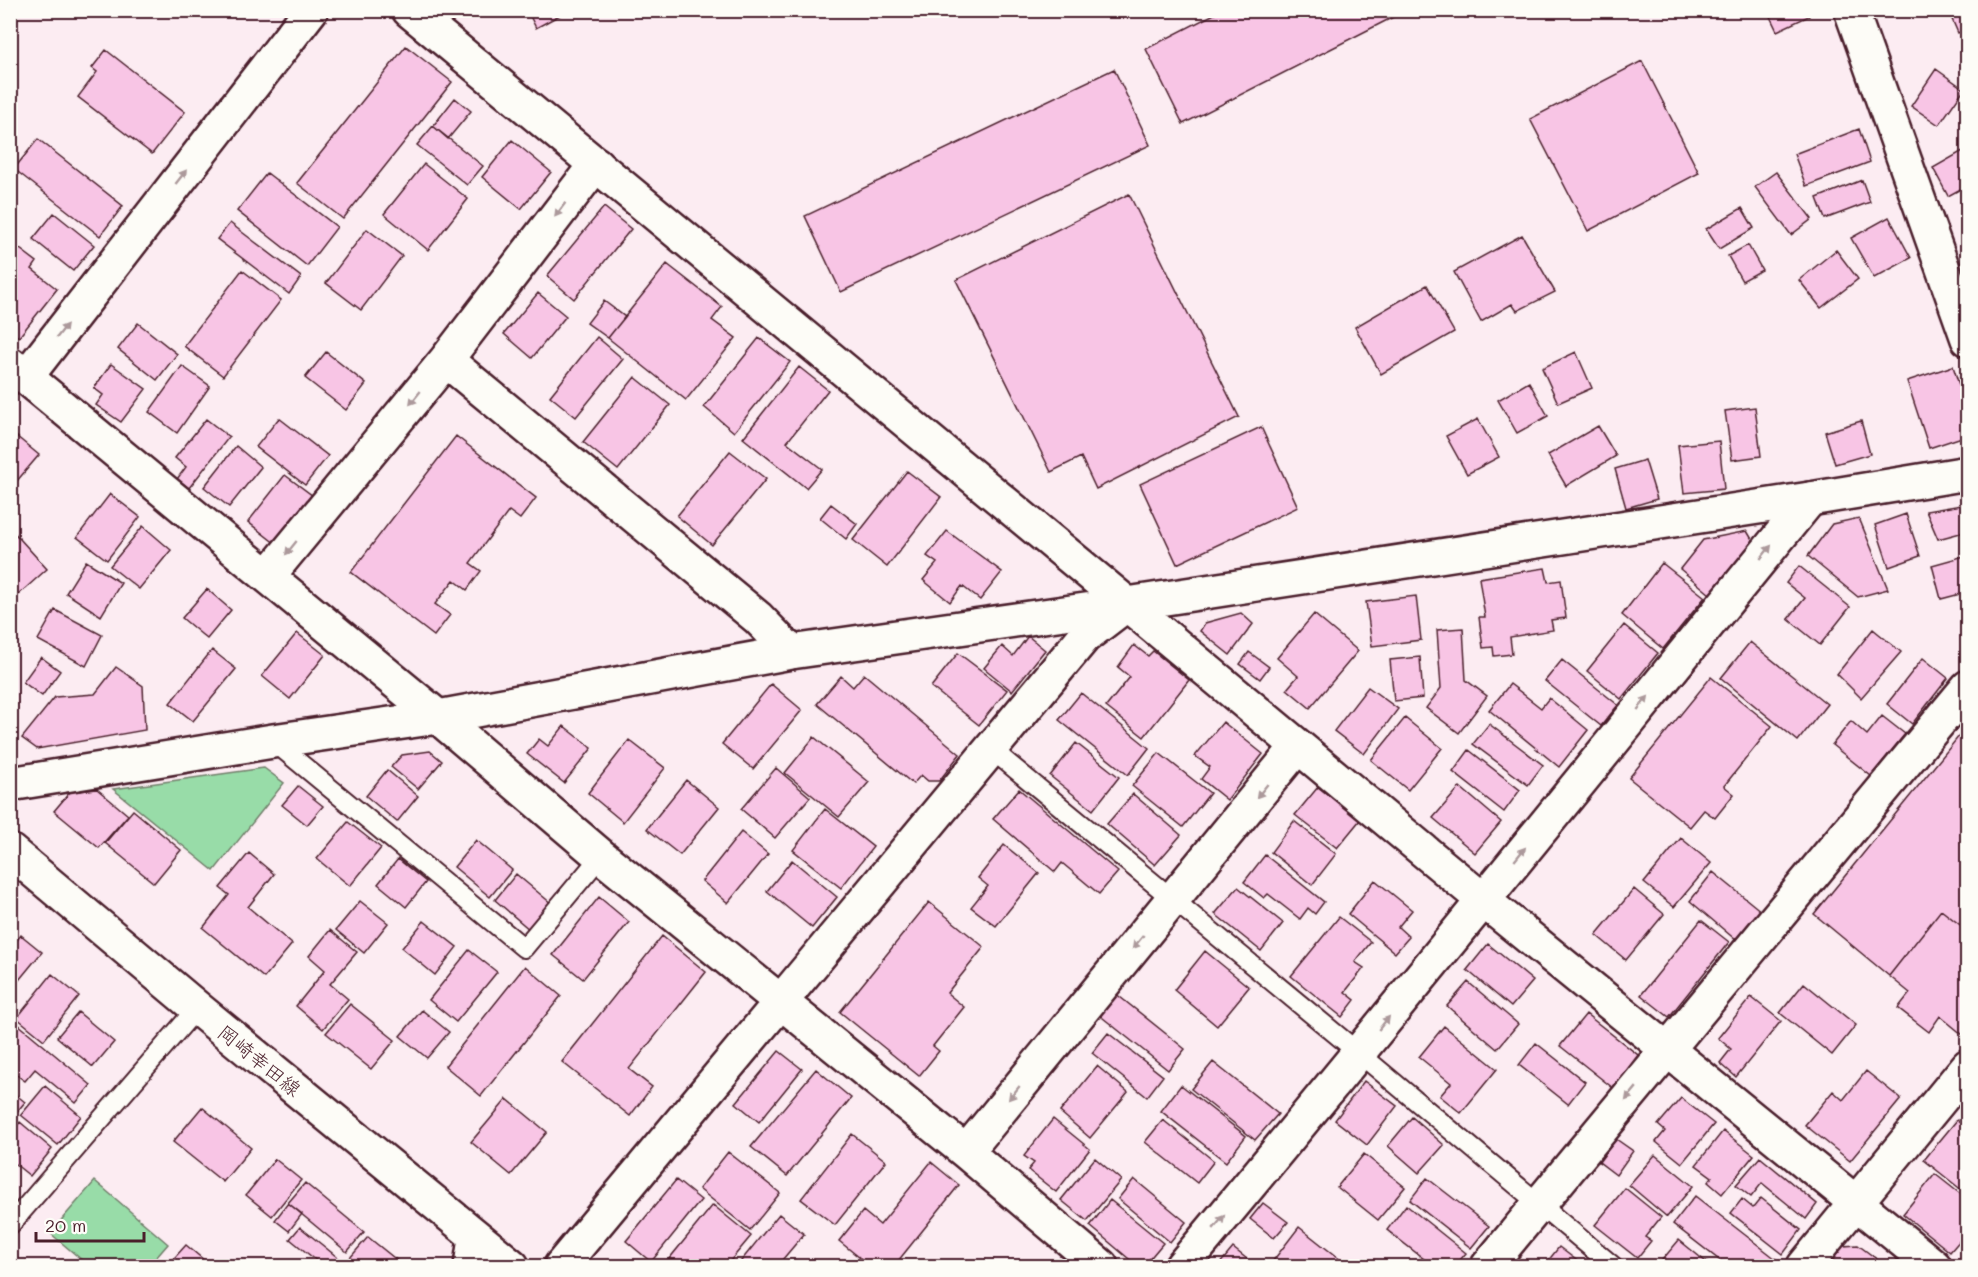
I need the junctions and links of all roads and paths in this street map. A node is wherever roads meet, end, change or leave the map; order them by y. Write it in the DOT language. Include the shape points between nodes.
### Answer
graph roads {
  1 [pos="310,10"];
  2 [pos="409,10"];
  3 [pos="1851,10"];
  4 [pos="596,164"];
  5 [pos="1965,325"];
  6 [pos="446,360"];
  7 [pos="18,370"];
  8 [pos="1968,472"];
  9 [pos="1810,499"];
  10 [pos="268,576"];
  11 [pos="1127,604"];
  12 [pos="791,652"];
  13 [pos="1968,687"];
  14 [pos="438,717"];
  15 [pos="273,741"];
  16 [pos="1299,746"];
  17 [pos="991,749"];
  18 [pos="10,784"];
  19 [pos="10,851"];
  20 [pos="601,855"];
  21 [pos="1173,899"];
  22 [pos="1483,900"];
  23 [pos="780,1002"];
  24 [pos="196,1008"];
  25 [pos="1669,1050"];
  26 [pos="1360,1054"];
  27 [pos="1968,1066"];
  28 [pos="966,1152"];
  29 [pos="1856,1203"];
  30 [pos="1539,1205"];
  31 [pos="10,1225"];
  32 [pos="473,1252"];
  33 [pos="512,1266"];
  34 [pos="561,1266"];
  35 [pos="1101,1266"];
  36 [pos="1182,1266"];
  37 [pos="1488,1266"];
  38 [pos="1613,1266"];
  39 [pos="1804,1266"];
  40 [pos="1934,1266"];
  7 -- 1 [label="street, one-way"];
  2 -- 4 [label="street"];
  3 -- 5 [label="street"];
  4 -- 6 [label="street, one-way"];
  4 -- 11 [label="street"];
  6 -- 10 [label="street, one-way"];
  6 -- 12 [label="street" via="758,618"];
  7 -- 10 [label="street"];
  8 -- 9 [label="street"];
  9 -- 11 [label="street"];
  22 -- 9 [label="street, one-way"];
  10 -- 14 [label="street"];
  11 -- 12 [label="street"];
  11 -- 16 [label="street"];
  11 -- 17 [label="street" via="1084,637"];
  12 -- 14 [label="street"];
  13 -- 25 [label="street"];
  14 -- 15 [label="street"];
  14 -- 20 [label="street"];
  15 -- 18 [label="street"];
  15 -- 20 [label="lane" via="524,948"];
  16 -- 21 [label="street, one-way"];
  16 -- 22 [label="street"];
  17 -- 21 [label="lane"];
  17 -- 23 [label="street"];
  19 -- 24 [label="street, 岡崎幸田線"];
  20 -- 23 [label="street"];
  21 -- 26 [label="lane"];
  21 -- 28 [label="street, one-way"];
  22 -- 25 [label="street"];
  26 -- 22 [label="street, one-way"];
  23 -- 28 [label="street"];
  23 -- 34 [label="street"];
  24 -- 31 [label="lane"];
  24 -- 32 [label="street, 岡崎幸田線"];
  25 -- 29 [label="street"];
  25 -- 30 [label="street, one-way"];
  26 -- 30 [label="lane"];
  36 -- 26 [label="street, one-way"];
  27 -- 29 [label="street"];
  28 -- 35 [label="street"];
  29 -- 39 [label="street"];
  29 -- 40 [label="street"];
  30 -- 37 [label="street"];
  30 -- 38 [label="lane"];
  32 -- 33 [label="street, 岡崎幸田線"];
}
